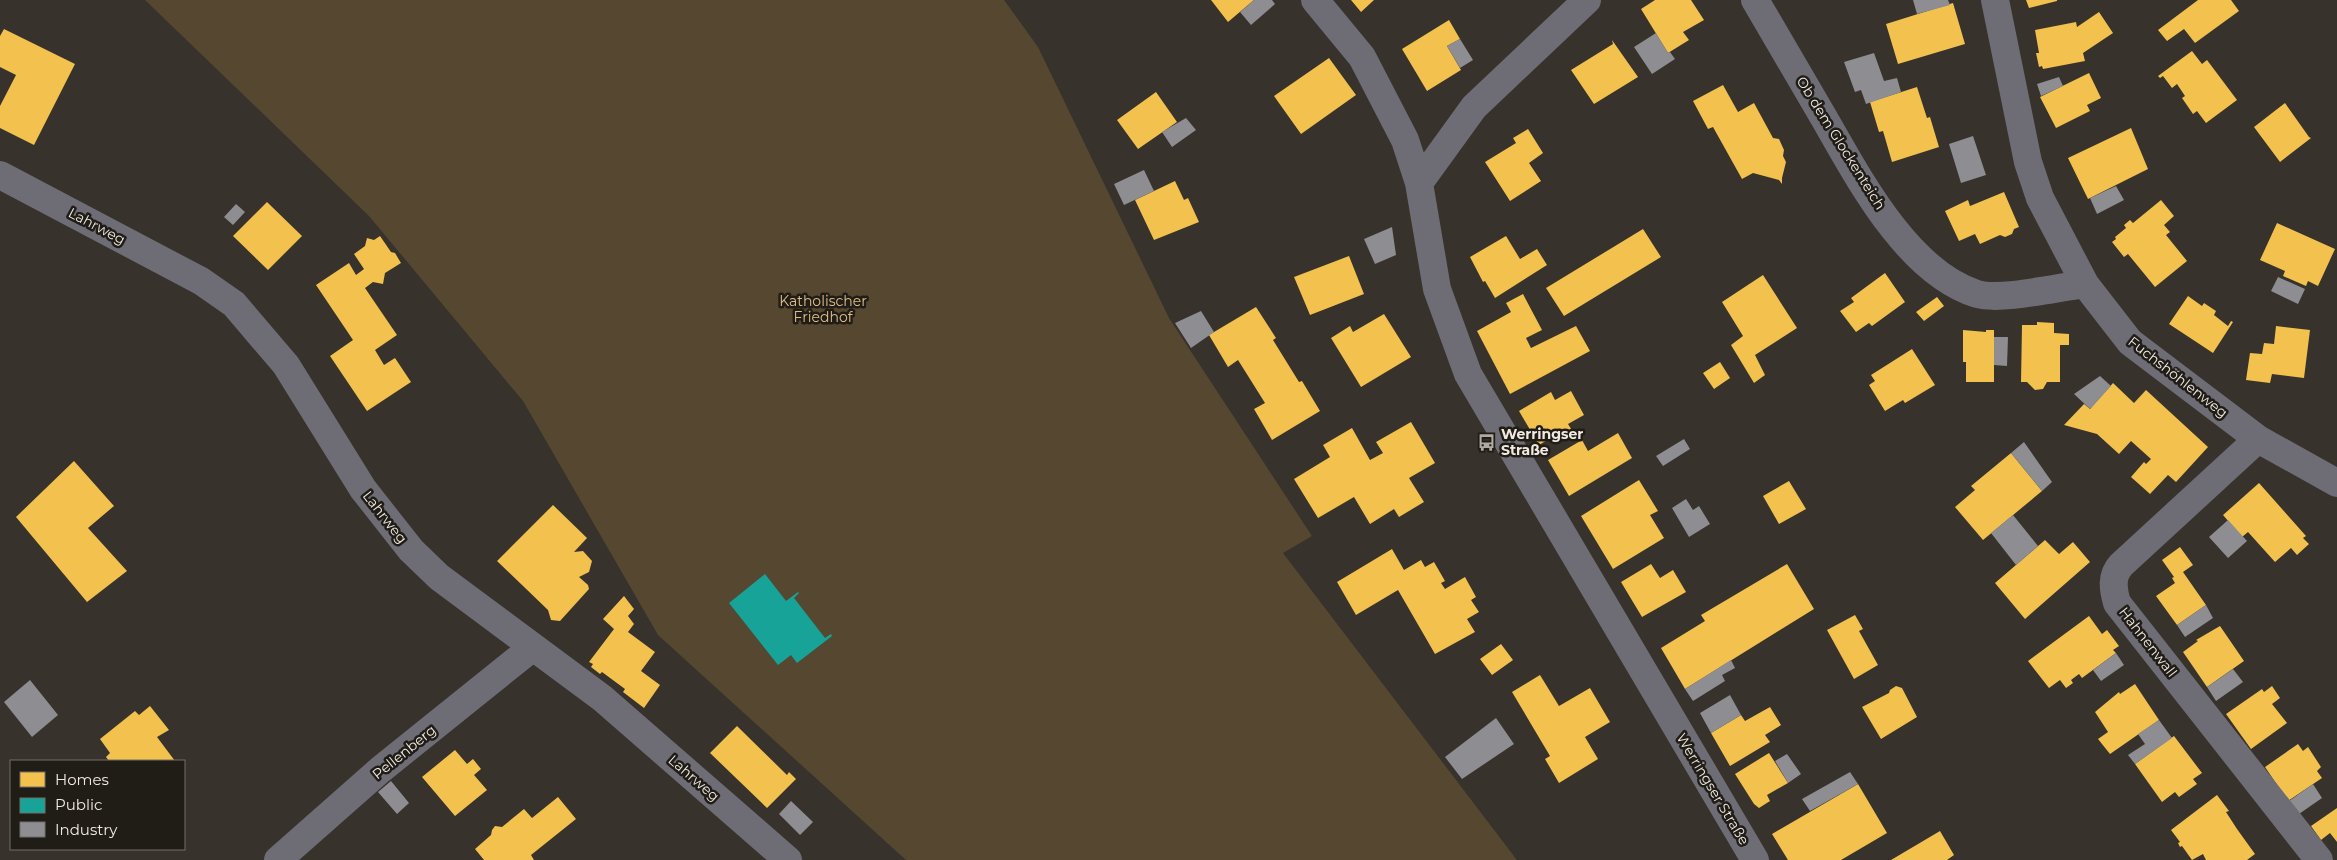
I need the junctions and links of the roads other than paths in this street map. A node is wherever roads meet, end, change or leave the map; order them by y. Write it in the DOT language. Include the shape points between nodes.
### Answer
graph roads {
  1 [pos="1315,0"];
  2 [pos="1587,0"];
  3 [pos="1755,0"];
  4 [pos="1995,0"];
  5 [pos="0,174"];
  6 [pos="1419,184"];
  7 [pos="2086,284"];
  8 [pos="2258,439"];
  9 [pos="2337,483"];
  10 [pos="533,647"];
  11 [pos="278,860"];
  12 [pos="788,860"];
  13 [pos="1755,860"];
  14 [pos="2319,860"];
  1 -- 6 [label="street, Werringser Straße" via="1362,57 1405,140"];
  2 -- 6 [label="street" via="1474,107"];
  3 -- 7 [label="street, Ob dem Glockenteich" via="1868,194 1926,265 1953,284 1978,294 2004,295"];
  4 -- 7 [label="street, Fuchshöhlenweg" via="2028,162 2040,198"];
  5 -- 10 [label="street, Lahrweg" via="201,282 234,304 286,366 363,489 411,550 439,577"];
  6 -- 13 [label="street, Werringser Straße" via="1437,289 1468,374"];
  7 -- 8 [label="street, Fuchshöhlenweg" via="2130,342"];
  8 -- 9 [label="street, Fuchshöhlenweg"];
  8 -- 14 [label="street, Hahnenwall" via="2120,565 2115,572 2114,592 2117,603"];
  10 -- 11 [label="street, Pellenberg" via="380,770"];
  10 -- 12 [label="street, Lahrweg" via="602,698"];
}
